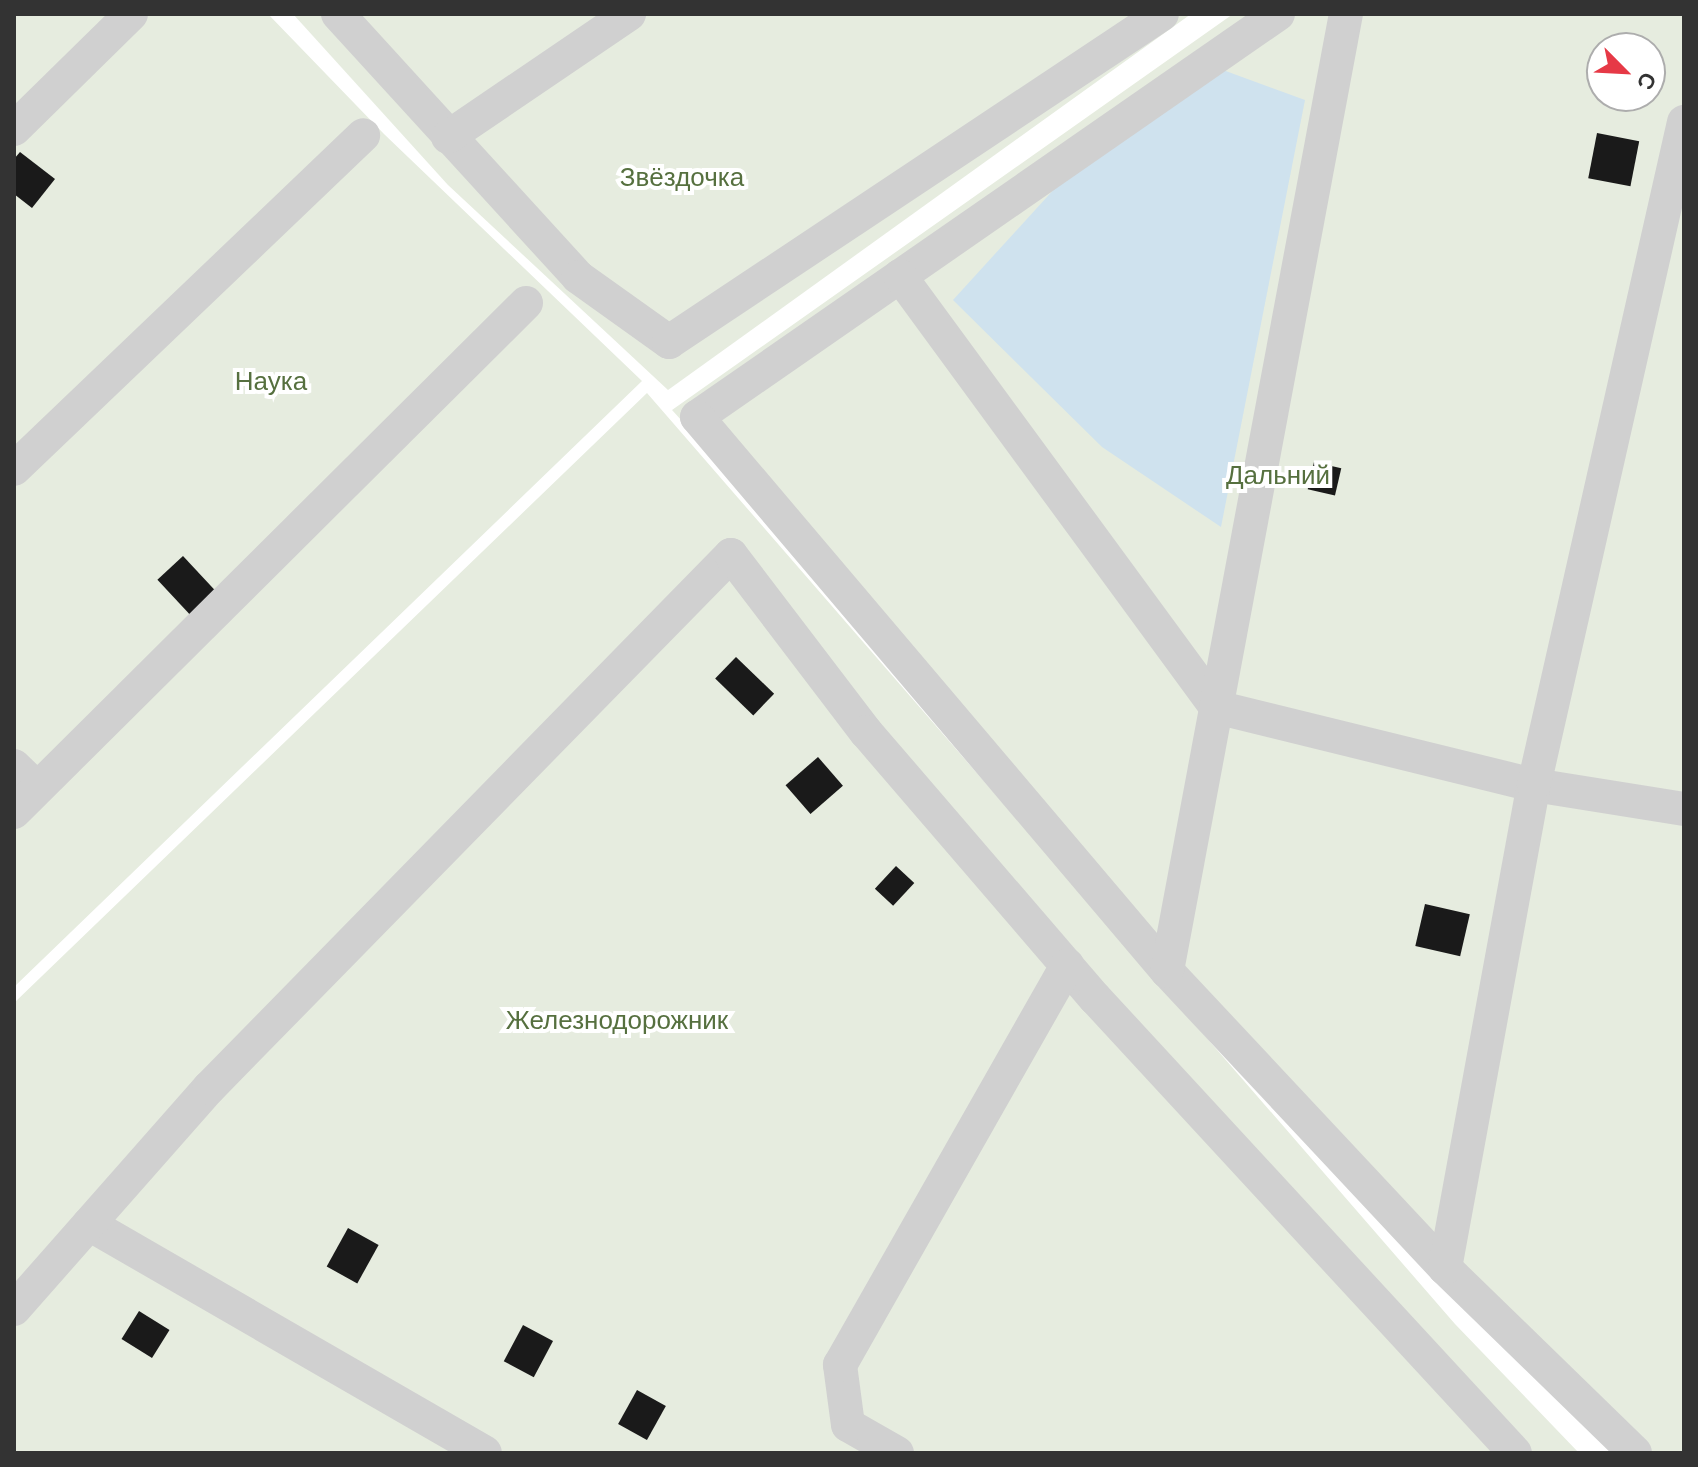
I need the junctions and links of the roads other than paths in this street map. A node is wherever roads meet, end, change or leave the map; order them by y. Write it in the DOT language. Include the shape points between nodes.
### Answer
graph roads {
  1 [pos="131,14"];
  2 [pos="338,14"];
  3 [pos="629,14"];
  4 [pos="1162,14"];
  5 [pos="1278,14"];
  6 [pos="1346,14"];
  7 [pos="1684,122"];
  8 [pos="14,129"];
  9 [pos="363,135"];
  10 [pos="448,137"];
  11 [pos="900,276"];
  12 [pos="526,303"];
  13 [pos="14,469"];
  14 [pos="1216,707"];
  15 [pos="1534,785"];
  16 [pos="22,789"];
  17 [pos="1684,809"];
  18 [pos="1067,965"];
  19 [pos="1167,971"];
  20 [pos="89,1224"];
  21 [pos="1445,1268"];
  22 [pos="14,1309"];
  23 [pos="485,1453"];
  24 [pos="897,1453"];
  25 [pos="1515,1453"];
  26 [pos="1635,1453"];
  1 -- 8 [label="street"];
  2 -- 10 [label="street"];
  3 -- 10 [label="street"];
  4 -- 10 [label="street" via="669,342 578,277"];
  5 -- 11 [label="street"];
  6 -- 14 [label="street"];
  7 -- 15 [label="street"];
  9 -- 13 [label="street"];
  11 -- 14 [label="street"];
  11 -- 19 [label="street" via="697,417"];
  12 -- 16 [label="street"];
  14 -- 15 [label="street"];
  14 -- 19 [label="street"];
  15 -- 17 [label="street"];
  15 -- 21 [label="street"];
  18 -- 20 [label="street" via="866,732 731,555 209,1088"];
  18 -- 24 [label="street" via="840,1365 848,1425"];
  18 -- 25 [label="street"];
  19 -- 21 [label="street"];
  20 -- 22 [label="street"];
  20 -- 23 [label="street"];
  21 -- 26 [label="street"];
}
